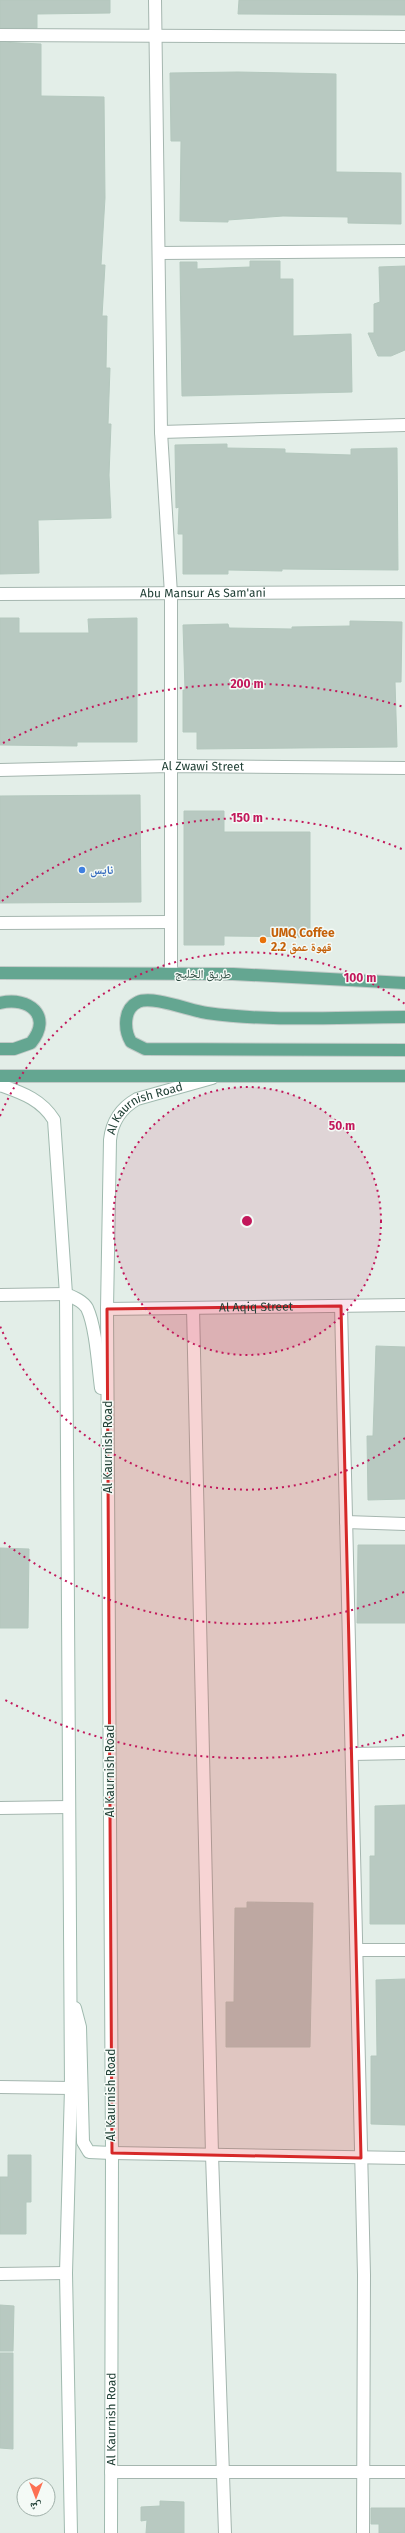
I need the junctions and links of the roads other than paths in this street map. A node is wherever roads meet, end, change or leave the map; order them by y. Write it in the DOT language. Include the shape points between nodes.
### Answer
graph roads {
  1 [pos="155,0"];
  2 [pos="0,35"];
  3 [pos="156,36"];
  4 [pos="405,37"];
  5 [pos="405,251"];
  6 [pos="158,253"];
  7 [pos="405,425"];
  8 [pos="161,432"];
  9 [pos="405,592"];
  10 [pos="0,594"];
  11 [pos="171,594"];
  12 [pos="170,766"];
  13 [pos="405,768"];
  14 [pos="0,770"];
  15 [pos="170,922"];
  16 [pos="0,923"];
  17 [pos="0,973"];
  18 [pos="171,973"];
  19 [pos="405,983"];
  20 [pos="0,1003"];
  21 [pos="405,1017"];
  22 [pos="0,1049"];
  23 [pos="405,1050"];
  24 [pos="0,1076"];
  25 [pos="405,1076"];
  26 [pos="213,1078"];
  27 [pos="0,1085"];
  28 [pos="0,1294"];
  29 [pos="66,1294"];
  30 [pos="341,1306"];
  31 [pos="405,1306"];
  32 [pos="193,1308"];
  33 [pos="107,1309"];
  34 [pos="108,1437"];
  35 [pos="346,1522"];
  36 [pos="405,1524"];
  37 [pos="405,1753"];
  38 [pos="352,1754"];
  39 [pos="69,1807"];
  40 [pos="0,1808"];
  41 [pos="357,1950"];
  42 [pos="405,1950"];
  43 [pos="70,1990"];
  44 [pos="0,2087"];
  45 [pos="71,2088"];
  46 [pos="112,2153"];
  47 [pos="212,2155"];
  48 [pos="361,2158"];
  49 [pos="405,2158"];
  50 [pos="66,2273"];
  51 [pos="0,2274"];
  52 [pos="111,2472"];
  53 [pos="224,2472"];
  54 [pos="363,2472"];
  55 [pos="405,2472"];
  56 [pos="71,2533"];
  57 [pos="111,2533"];
  58 [pos="226,2533"];
  59 [pos="363,2533"];
  1 -- 3 [label="street"];
  2 -- 3 [label="street"];
  3 -- 4 [label="street"];
  3 -- 6 [label="street"];
  5 -- 6 [label="street"];
  6 -- 8 [label="street"];
  7 -- 8 [label="street"];
  8 -- 11 [label="street"];
  9 -- 11 [label="street, Abu Mansur As Sam'ani"];
  10 -- 11 [label="street, Abu Mansur As Sam'ani"];
  11 -- 12 [label="street"];
  12 -- 13 [label="street, Al Zwawi Street"];
  12 -- 14 [label="street, Al Zwawi Street"];
  12 -- 15 [label="street"];
  15 -- 16 [label="street"];
  15 -- 18 [label="street"];
  17 -- 18 [label="main road, طريق الخليج"];
  18 -- 19 [label="main road, طريق الخليج"];
  20 -- 22 [label="main road" via="17,1000 26,1003 36,1013 39,1029 31,1043 14,1049"];
  21 -- 23 [label="main road" via="225,1016 146,1000 133,1006 126,1020 131,1042 145,1049"];
  24 -- 26 [label="main road"];
  25 -- 26 [label="main road"];
  26 -- 33 [label="street, Al Kaurnish Road" via="137,1099 121,1112 111,1128"];
  27 -- 29 [label="street" via="32,1097 49,1111 54,1120"];
  28 -- 29 [label="street"];
  29 -- 34 [label="street" via="75,1297 86,1307 95,1341"];
  29 -- 39 [label="street"];
  30 -- 31 [label="street, Al Aqiq Street"];
  30 -- 32 [label="street, Al Aqiq Street"];
  30 -- 35 [label="street"];
  32 -- 33 [label="street, Al Aqiq Street"];
  32 -- 47 [label="street"];
  33 -- 34 [label="street, Al Kaurnish Road"];
  34 -- 46 [label="street, Al Kaurnish Road"];
  35 -- 36 [label="street"];
  35 -- 38 [label="street"];
  37 -- 38 [label="street"];
  38 -- 41 [label="street"];
  39 -- 40 [label="street"];
  39 -- 43 [label="street"];
  41 -- 42 [label="street"];
  41 -- 48 [label="street"];
  43 -- 45 [label="street"];
  43 -- 46 [label="street" via="80,2028 83,2142 89,2152"];
  44 -- 45 [label="street"];
  45 -- 50 [label="street"];
  46 -- 47 [label="street"];
  46 -- 52 [label="street, Al Kaurnish Road"];
  47 -- 48 [label="street"];
  47 -- 53 [label="street"];
  48 -- 49 [label="street"];
  48 -- 54 [label="street" via="364,2275"];
  50 -- 51 [label="street"];
  50 -- 56 [label="street"];
  52 -- 53 [label="street"];
  52 -- 57 [label="street, Al Kaurnish Road"];
  53 -- 54 [label="street"];
  53 -- 58 [label="street"];
  54 -- 55 [label="street"];
  54 -- 59 [label="street"];
}
